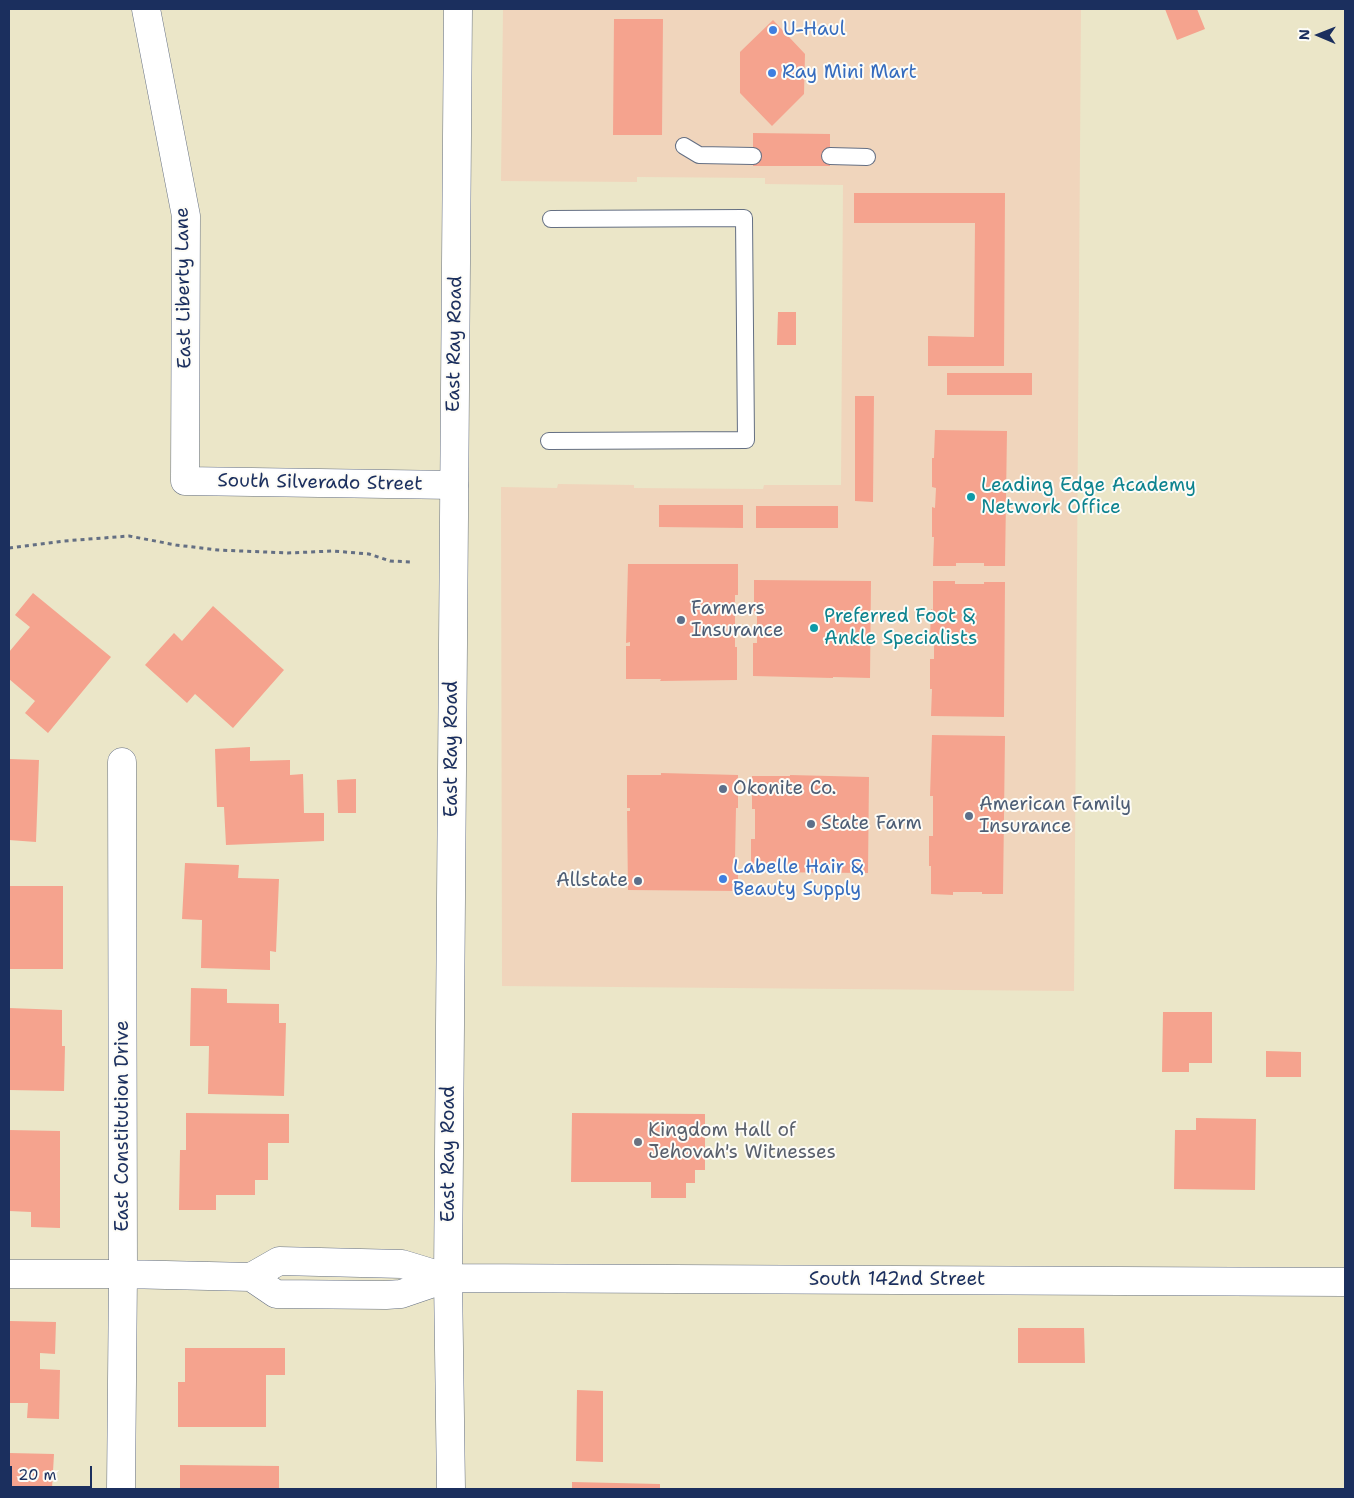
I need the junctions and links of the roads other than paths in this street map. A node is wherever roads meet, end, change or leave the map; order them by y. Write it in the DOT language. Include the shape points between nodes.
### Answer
graph roads {
  1 [pos="146,9"];
  2 [pos="458,9"];
  3 [pos="684,146"];
  4 [pos="753,156"];
  5 [pos="830,156"];
  6 [pos="867,158"];
  7 [pos="551,220"];
  8 [pos="550,441"];
  9 [pos="185,481"];
  10 [pos="454,484"];
  11 [pos="122,762"];
  12 [pos="9,1274"];
  13 [pos="123,1274"];
  14 [pos="448,1278"];
  15 [pos="1345,1282"];
  16 [pos="121,1489"];
  17 [pos="451,1489"];
  1 -- 9 [label="street, East Liberty Lane" via="186,216"];
  2 -- 10 [label="street, East Ray Road"];
  3 -- 4 [label="lane" via="699,155"];
  5 -- 6 [label="lane"];
  7 -- 8 [label="lane" via="744,218 746,440"];
  9 -- 10 [label="street, South Silverado Street"];
  10 -- 14 [label="street, East Ray Road"];
  11 -- 13 [label="street, East Constitution Drive"];
  12 -- 13 [label="street"];
  13 -- 14 [label="street, South 142nd Street" via="252,1277 276,1294 401,1294"];
  13 -- 16 [label="street, East Constitution Drive"];
  14 -- 15 [label="street, South 142nd Street"];
  14 -- 17 [label="street, East Ray Road"];
}
